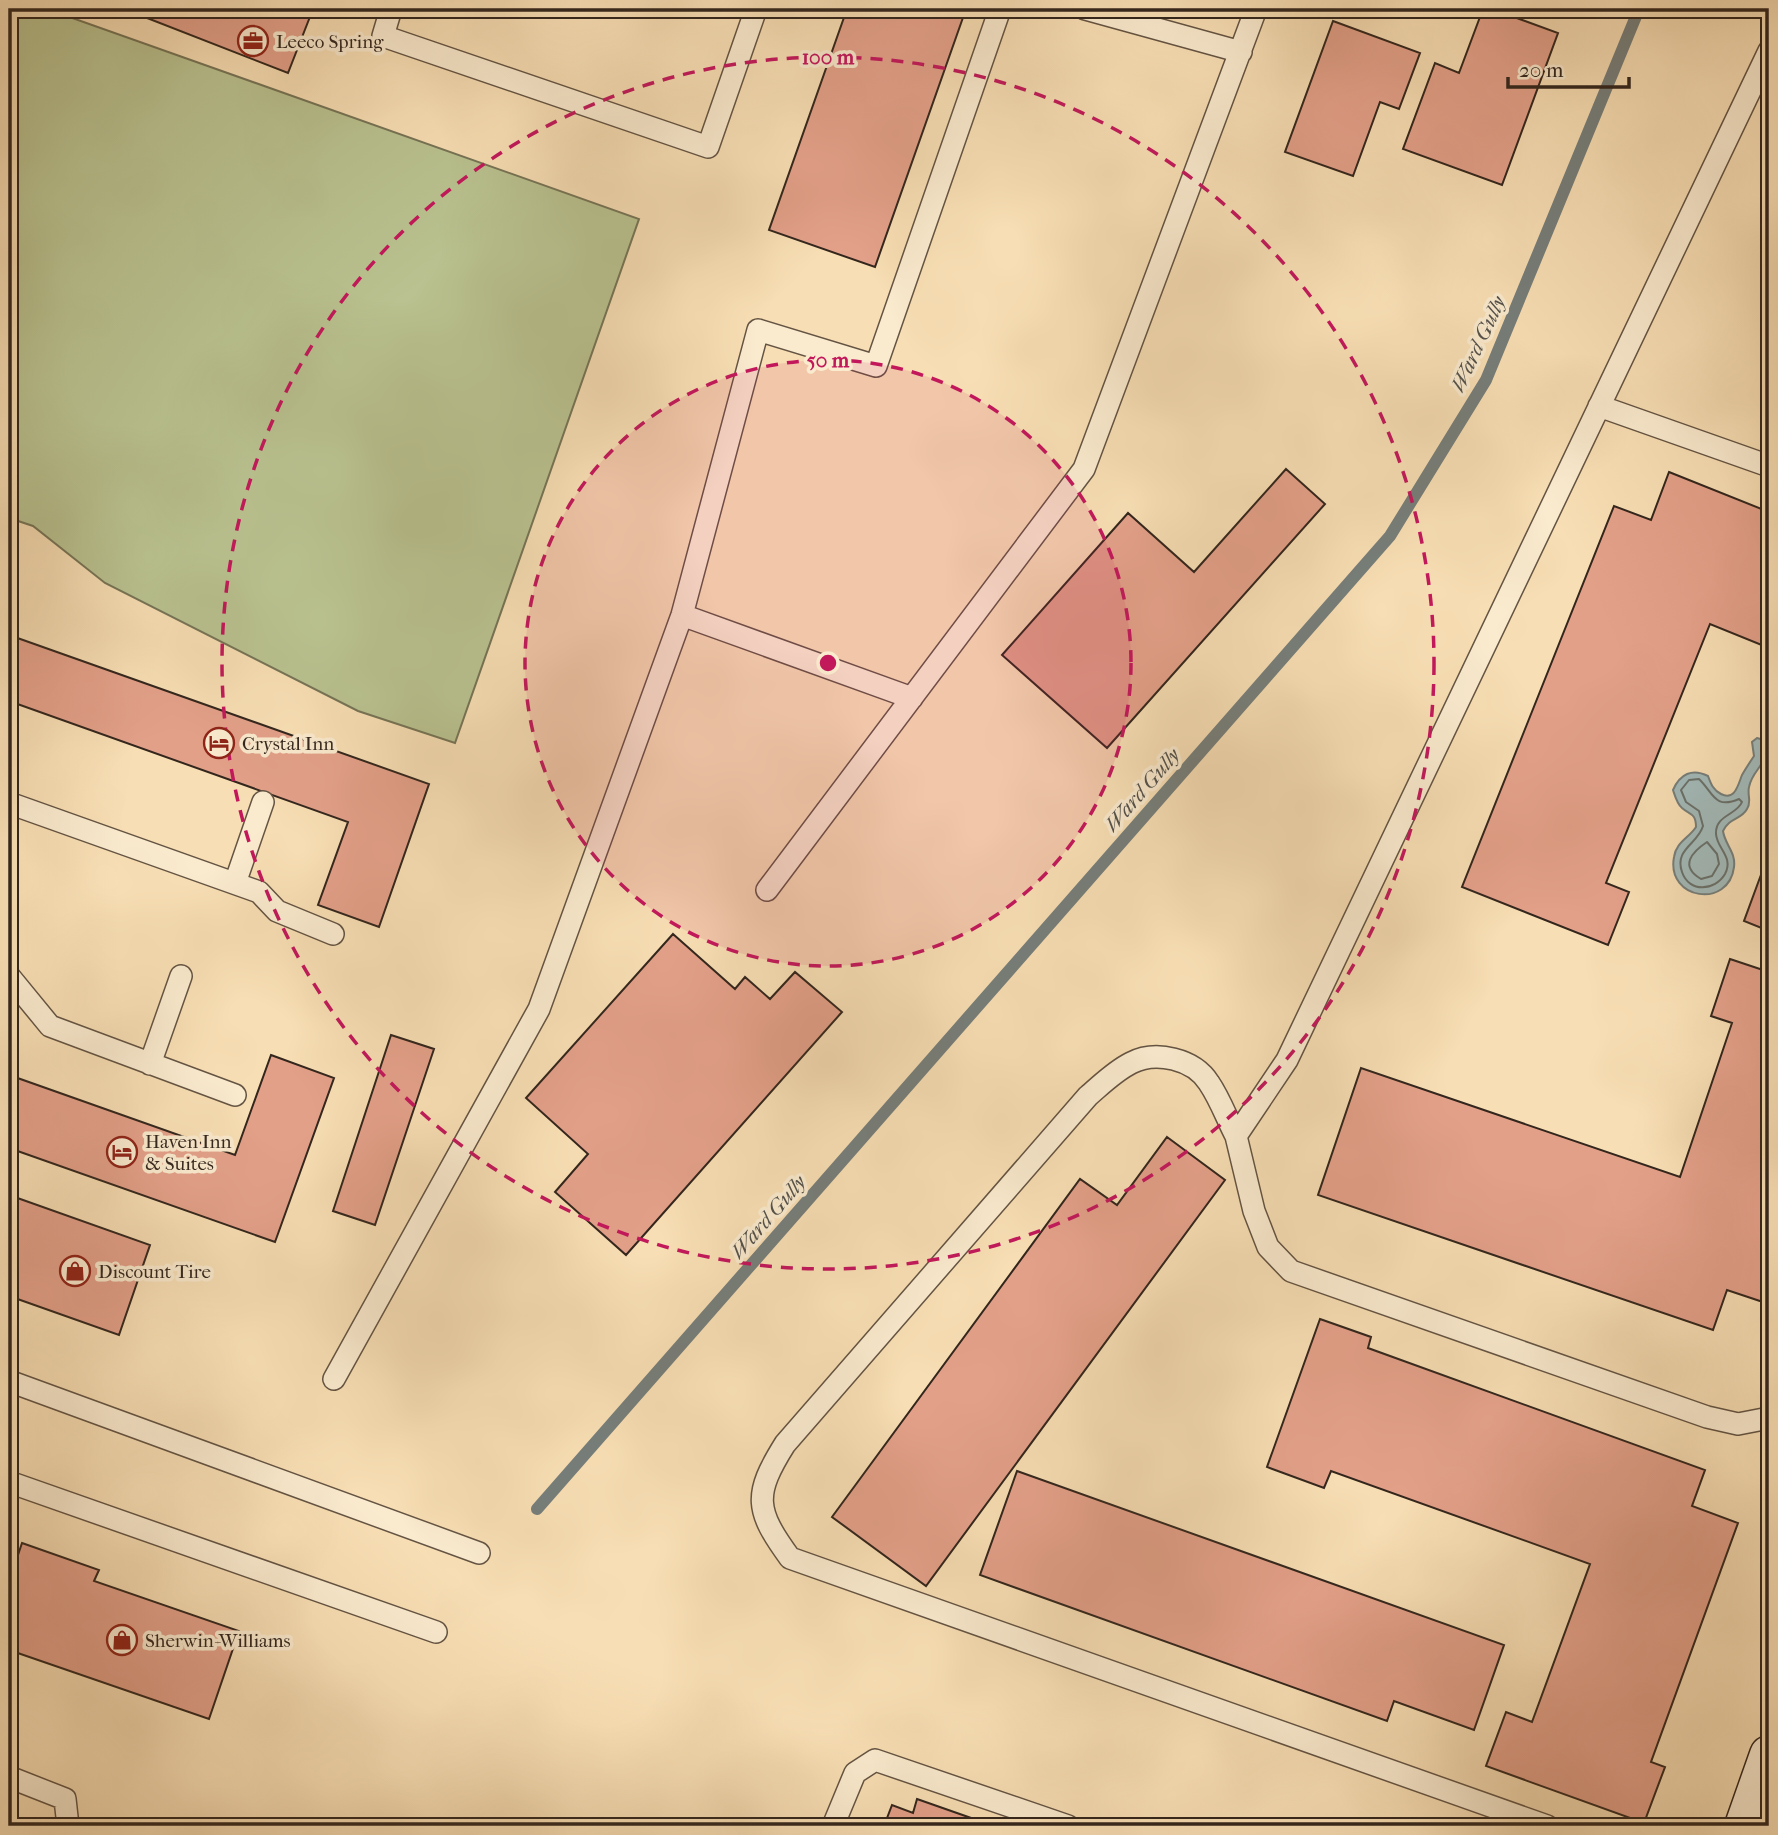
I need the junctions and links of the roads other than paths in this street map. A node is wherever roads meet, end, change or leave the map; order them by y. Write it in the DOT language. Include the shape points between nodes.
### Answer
graph roads {
  1 [pos="391,9"];
  2 [pos="756,9"];
  3 [pos="1000,9"];
  4 [pos="1084,9"];
  5 [pos="1256,9"];
  6 [pos="1769,51"];
  7 [pos="1241,52"];
  8 [pos="1599,406"];
  9 [pos="1769,466"];
  10 [pos="682,615"];
  11 [pos="912,698"];
  12 [pos="263,802"];
  13 [pos="9,803"];
  14 [pos="235,883"];
  15 [pos="767,890"];
  16 [pos="332,934"];
  17 [pos="9,976"];
  18 [pos="181,976"];
  19 [pos="150,1064"];
  20 [pos="235,1095"];
  21 [pos="1236,1136"];
  22 [pos="334,1379"];
  23 [pos="9,1381"];
  24 [pos="1769,1418"];
  25 [pos="9,1482"];
  26 [pos="479,1553"];
  27 [pos="436,1632"];
  28 [pos="1769,1755"];
  29 [pos="9,1777"];
  30 [pos="68,1826"];
  31 [pos="833,1826"];
  32 [pos="1068,1826"];
  33 [pos="1547,1826"];
  34 [pos="1744,1826"];
  1 -- 2 [label="lane" via="383,36 708,147"];
  3 -- 10 [label="lane" via="876,366 758,330"];
  4 -- 7 [label="lane"];
  5 -- 7 [label="lane"];
  6 -- 8 [label="lane"];
  7 -- 11 [label="lane" via="1084,469"];
  8 -- 9 [label="lane"];
  8 -- 21 [label="lane" via="1287,1060"];
  10 -- 11 [label="lane"];
  10 -- 22 [label="lane" via="540,1009"];
  11 -- 15 [label="lane"];
  12 -- 14 [label="lane"];
  13 -- 14 [label="lane"];
  14 -- 16 [label="lane" via="259,892 276,911"];
  17 -- 19 [label="lane" via="50,1026"];
  18 -- 19 [label="lane"];
  19 -- 20 [label="lane"];
  21 -- 24 [label="lane" via="1268,1247 1290,1271 1707,1418 1738,1424"];
  21 -- 33 [label="lane" via="1208,1080 1186,1062 1134,1061 1112,1076 1088,1096 785,1444 764,1487 761,1506 767,1523 790,1558"];
  23 -- 26 [label="lane"];
  25 -- 27 [label="lane"];
  28 -- 34 [label="main road"];
  29 -- 30 [label="lane" via="65,1799"];
  31 -- 32 [label="lane" via="855,1773 875,1760"];
}
